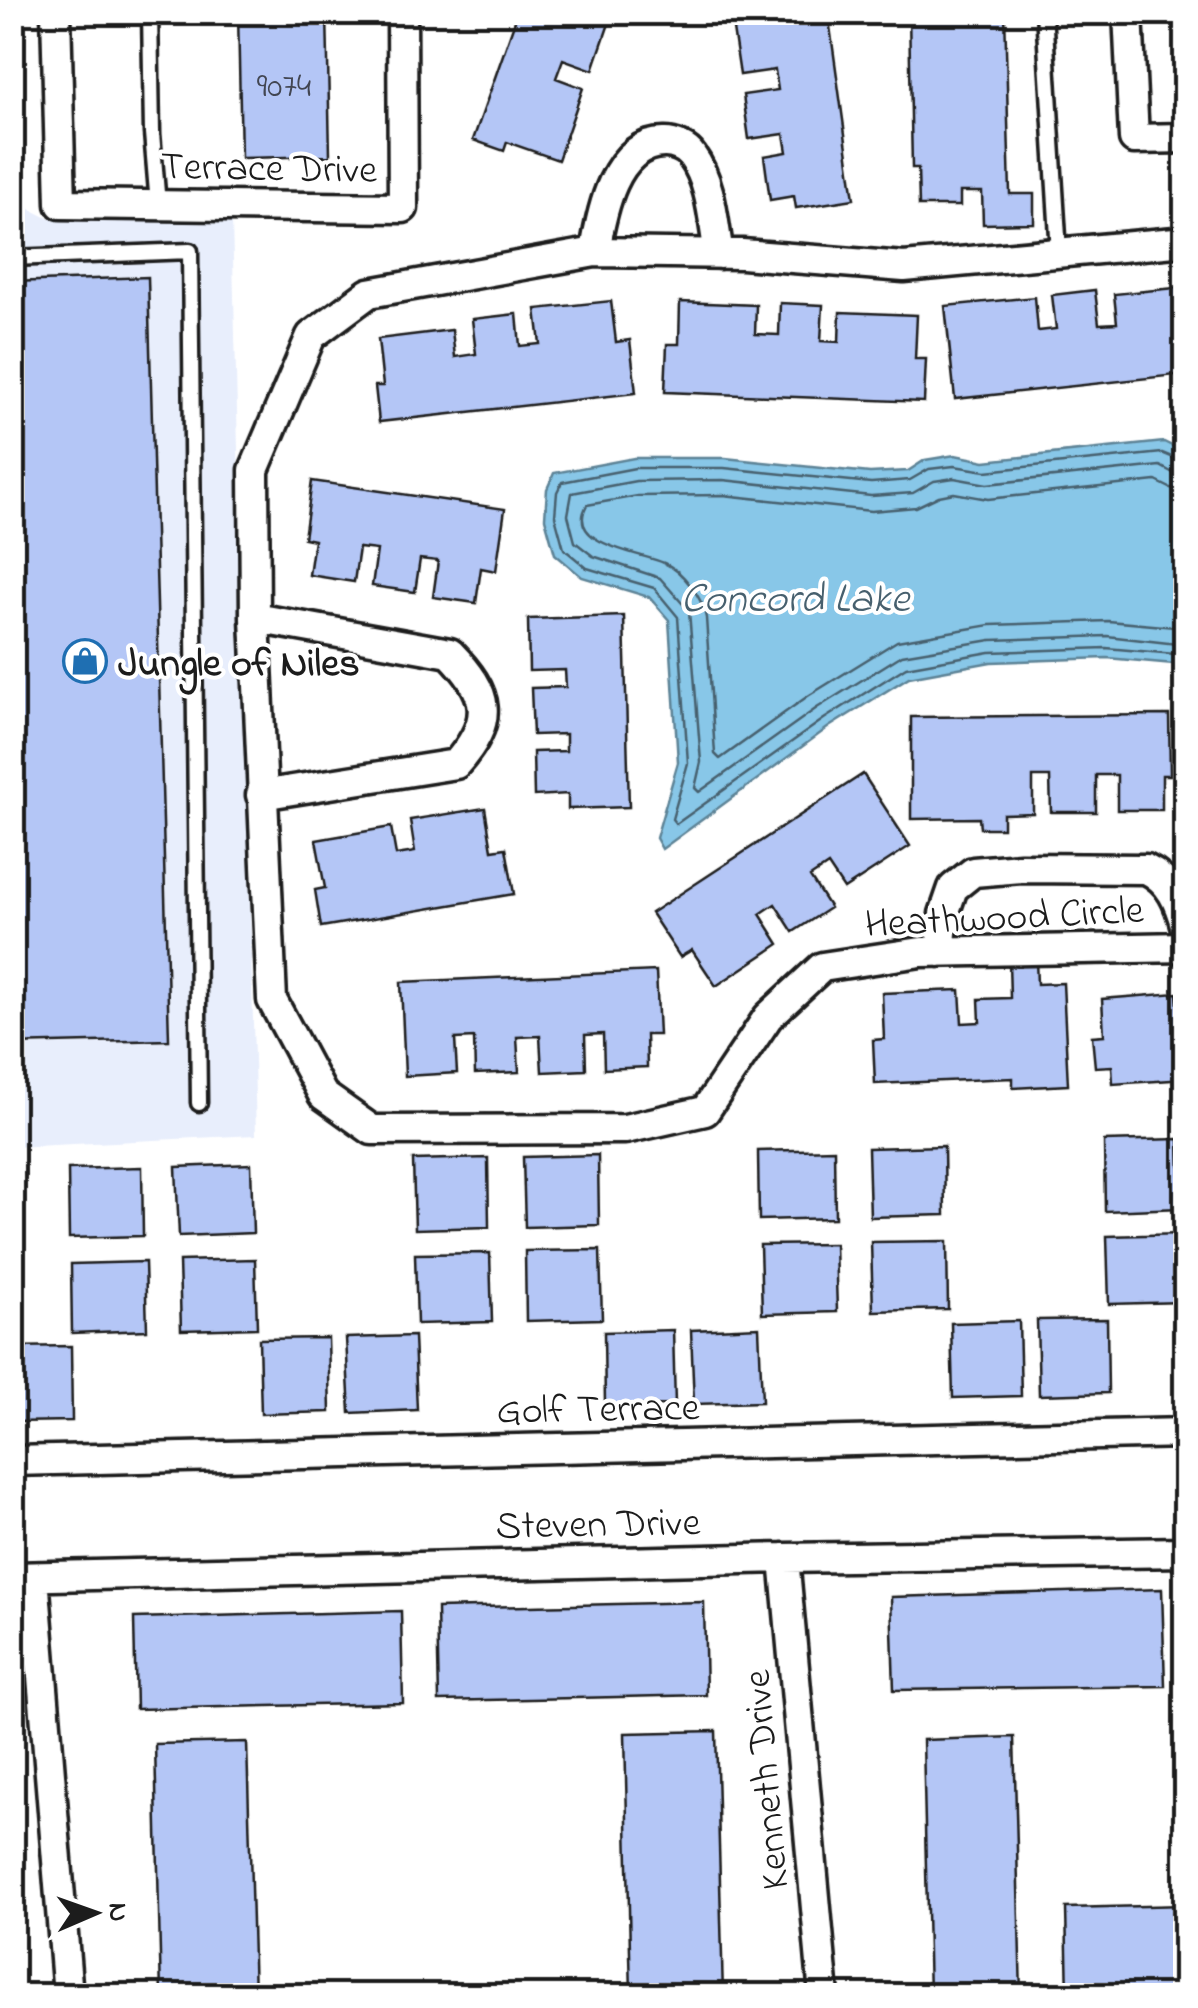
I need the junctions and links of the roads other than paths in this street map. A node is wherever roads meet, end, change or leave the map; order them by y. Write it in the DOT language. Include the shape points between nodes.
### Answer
graph roads {
  1 [pos="56,12"];
  2 [pos="150,12"];
  3 [pos="402,12"];
  4 [pos="1044,12"];
  5 [pos="1128,12"];
  6 [pos="1186,138"];
  7 [pos="158,205"];
  8 [pos="1186,241"];
  9 [pos="595,252"];
  10 [pos="1059,253"];
  11 [pos="719,254"];
  12 [pos="12,258"];
  13 [pos="255,618"];
  14 [pos="261,795"];
  15 [pos="1186,928"];
  16 [pos="1186,947"];
  17 [pos="940,952"];
  18 [pos="199,1103"];
  19 [pos="1186,1433"];
  20 [pos="12,1461"];
  21 [pos="1186,1552"];
  22 [pos="784,1558"];
  23 [pos="23,1577"];
  24 [pos="68,1996"];
  25 [pos="824,1996"];
  1 -- 7 [label="street, Terrace Drive" via="61,204"];
  2 -- 7 [label="lane"];
  3 -- 7 [label="street, Terrace Drive" via="402,208"];
  4 -- 10 [label="lane"];
  5 -- 6 [label="street" via="1134,138"];
  8 -- 10 [label="street, Heathwood Circle"];
  9 -- 11 [label="street, Heathwood Circle"];
  9 -- 11 [label="street" via="600,217 627,162 648,144 671,143 690,152 706,183"];
  9 -- 13 [label="street, Heathwood Circle" via="369,293 311,336 254,470"];
  10 -- 11 [label="street, Heathwood Circle" via="904,267"];
  12 -- 18 [label="lane" via="190,251"];
  13 -- 14 [label="street, Heathwood Circle"];
  13 -- 14 [label="street" via="450,653 468,672 485,716 474,744 456,764"];
  14 -- 17 [label="street, Heathwood Circle" via="272,1000 323,1095 372,1130 626,1128 706,1111 768,1017 822,967"];
  15 -- 17 [label="street" via="1163,877 1146,869 973,872 953,888"];
  16 -- 17 [label="street, Heathwood Circle"];
  19 -- 20 [label="street, Golf Terrace"];
  21 -- 22 [label="street, Steven Drive"];
  22 -- 23 [label="street, Steven Drive"];
  22 -- 25 [label="street, Kenneth Drive"];
  23 -- 24 [label="street"];
}
